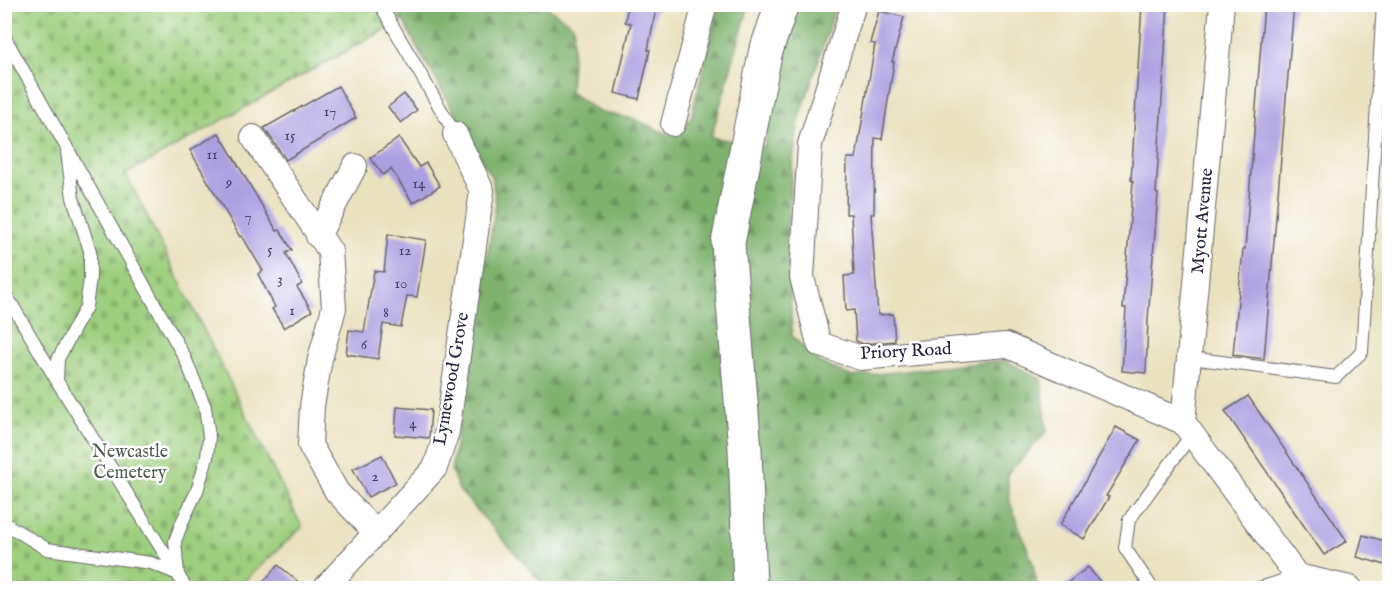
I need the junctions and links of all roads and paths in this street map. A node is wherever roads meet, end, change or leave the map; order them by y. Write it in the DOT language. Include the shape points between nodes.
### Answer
graph roads {
  1 [pos="381,4"];
  2 [pos="705,4"];
  3 [pos="782,4"];
  4 [pos="854,4"];
  5 [pos="1222,4"];
  6 [pos="1383,4"];
  7 [pos="4,36"];
  8 [pos="673,124"];
  9 [pos="455,134"];
  10 [pos="253,137"];
  11 [pos="66,145"];
  12 [pos="355,166"];
  13 [pos="318,236"];
  14 [pos="4,291"];
  15 [pos="1191,358"];
  16 [pos="57,381"];
  17 [pos="1188,428"];
  18 [pos="4,523"];
  19 [pos="376,533"];
  20 [pos="178,574"];
  21 [pos="1297,576"];
  22 [pos="186,588"];
  23 [pos="325,588"];
  24 [pos="750,588"];
  25 [pos="1152,588"];
  26 [pos="1260,588"];
  27 [pos="1350,588"];
  1 -- 9 [label="lane"];
  2 -- 8 [label="street"];
  3 -- 24 [label="highway" via="765,54 728,243 745,450"];
  4 -- 17 [label="street, Priory Road" via="810,144 802,277 819,344 861,358 1006,345"];
  5 -- 15 [label="street, Myott Avenue"];
  6 -- 15 [label="lane" via="1362,352 1336,377"];
  7 -- 11 [label="lane"];
  9 -- 19 [label="street, Lymewood Grove" via="482,191 447,432 435,468"];
  10 -- 13 [label="street"];
  11 -- 16 [label="lane" via="73,198 90,251 90,278 86,307 58,359"];
  11 -- 20 [label="lane" via="185,358 205,406 207,457 175,541"];
  12 -- 13 [label="street"];
  13 -- 19 [label="street" via="330,251 334,309 320,359 310,445 337,492"];
  14 -- 16 [label="lane"];
  15 -- 17 [label="street, Myott Avenue"];
  16 -- 20 [label="lane"];
  17 -- 21 [label="street"];
  17 -- 25 [label="lane, Myott Avenue" via="1129,520 1125,548"];
  18 -- 20 [label="lane" via="47,549 151,563"];
  19 -- 23 [label="street, Lymewood Grove"];
  20 -- 22 [label="lane"];
  21 -- 26 [label="lane"];
  21 -- 27 [label="street"];
}
